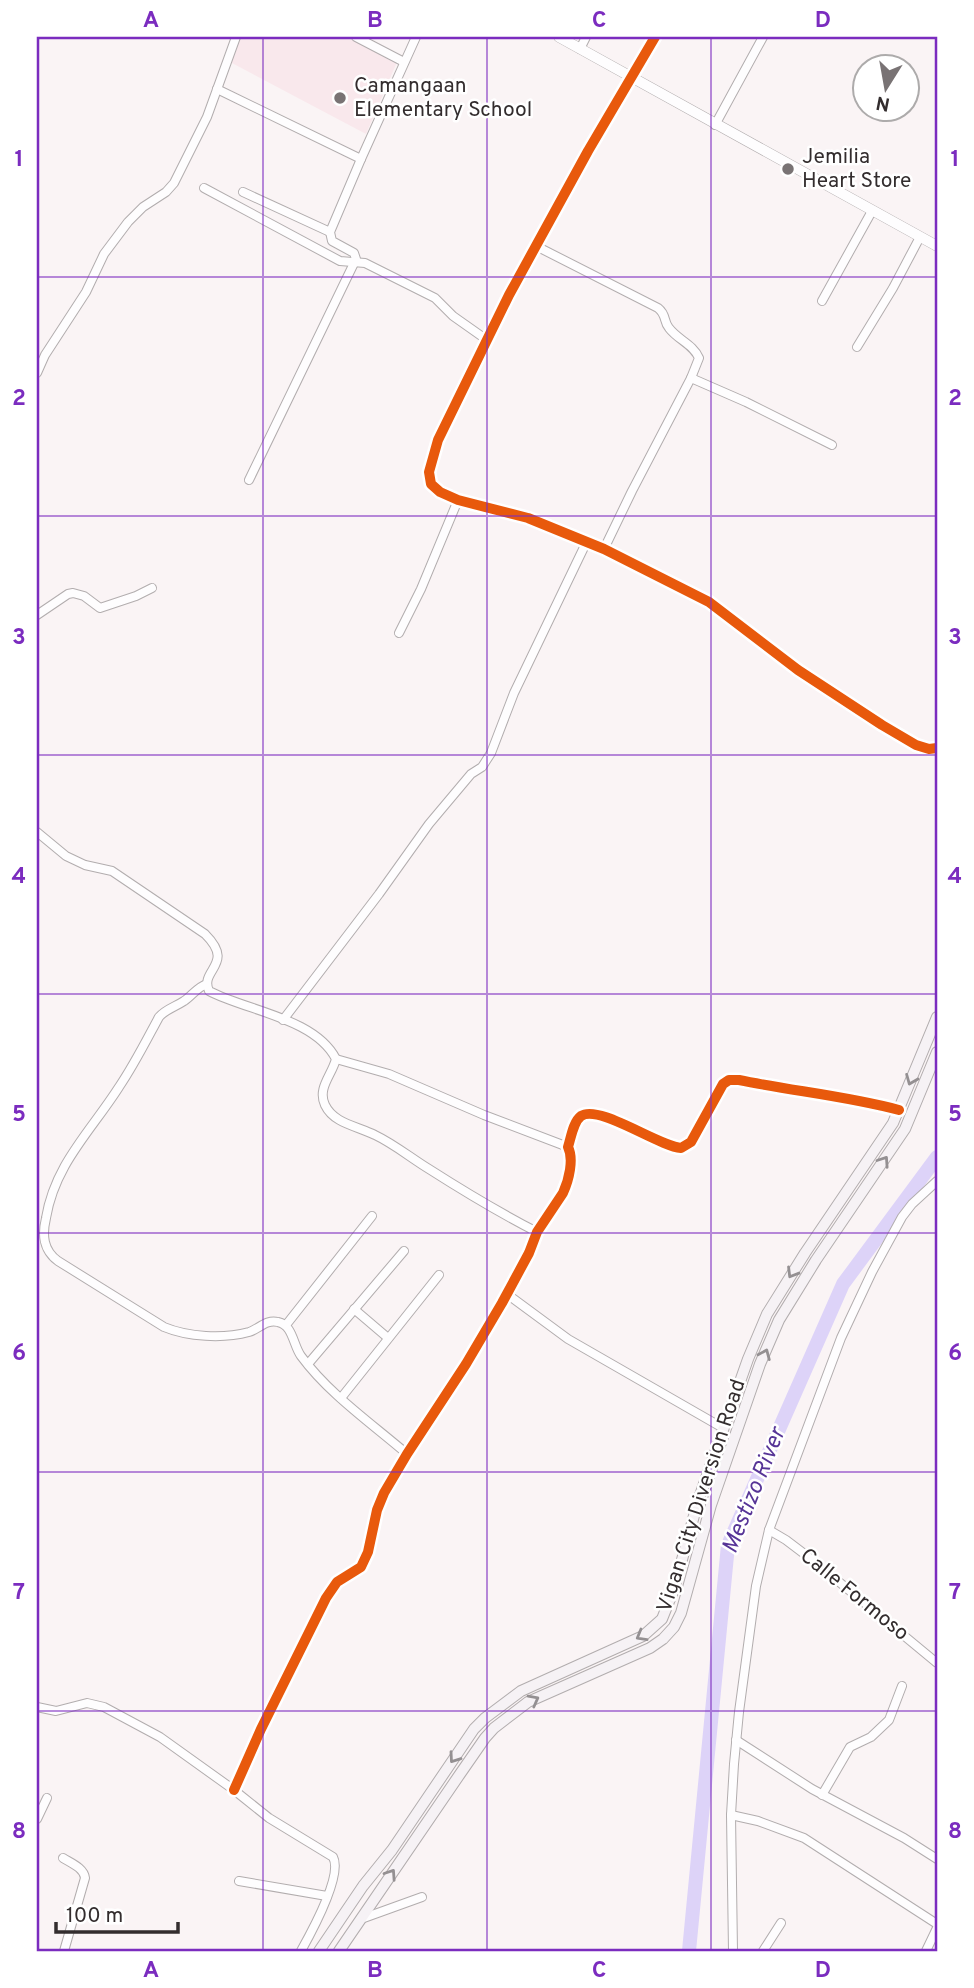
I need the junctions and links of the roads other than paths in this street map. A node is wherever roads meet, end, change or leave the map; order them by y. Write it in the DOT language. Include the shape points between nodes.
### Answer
graph roads {
  1 [pos="236,37"];
  2 [pos="356,37"];
  3 [pos="416,37"];
  4 [pos="559,37"];
  5 [pos="586,37"];
  6 [pos="655,37"];
  7 [pos="763,37"];
  8 [pos="580,49"];
  9 [pos="404,62"];
  10 [pos="630,77"];
  11 [pos="217,89"];
  12 [pos="715,124"];
  13 [pos="360,159"];
  14 [pos="204,188"];
  15 [pos="243,192"];
  16 [pos="872,211"];
  17 [pos="330,232"];
  18 [pos="920,237"];
  19 [pos="536,246"];
  20 [pos="937,246"];
  21 [pos="354,262"];
  22 [pos="822,301"];
  23 [pos="487,340"];
  24 [pos="857,347"];
  25 [pos="37,373"];
  26 [pos="691,377"];
  27 [pos="832,445"];
  28 [pos="249,480"];
  29 [pos="458,500"];
  30 [pos="587,541"];
  31 [pos="604,549"];
  32 [pos="152,588"];
  33 [pos="37,615"];
  34 [pos="399,633"];
  35 [pos="937,748"];
  36 [pos="37,832"];
  37 [pos="207,984"];
  38 [pos="937,1017"];
  39 [pos="283,1020"];
  40 [pos="937,1052"];
  41 [pos="336,1059"];
  42 [pos="899,1110"];
  43 [pos="568,1147"];
  44 [pos="937,1181"];
  45 [pos="372,1216"];
  46 [pos="537,1232"];
  47 [pos="404,1251"];
  48 [pos="439,1275"];
  49 [pos="507,1294"];
  50 [pos="354,1309"];
  51 [pos="286,1325"];
  52 [pos="388,1338"];
  53 [pos="308,1364"];
  54 [pos="341,1398"];
  55 [pos="723,1428"];
  56 [pos="719,1442"];
  57 [pos="731,1446"];
  58 [pos="407,1454"];
  59 [pos="769,1530"];
  60 [pos="937,1663"];
  61 [pos="902,1686"];
  62 [pos="37,1707"];
  63 [pos="736,1741"];
  64 [pos="234,1790"];
  65 [pos="822,1795"];
  66 [pos="47,1798"];
  67 [pos="731,1815"];
  68 [pos="37,1819"];
  69 [pos="63,1858"];
  70 [pos="937,1859"];
  71 [pos="239,1881"];
  72 [pos="363,1886"];
  73 [pos="327,1896"];
  74 [pos="376,1896"];
  75 [pos="422,1897"];
  76 [pos="361,1919"];
  77 [pos="780,1923"];
  78 [pos="937,1926"];
  79 [pos="64,1951"];
  80 [pos="301,1951"];
  81 [pos="319,1951"];
  82 [pos="339,1951"];
  83 [pos="733,1951"];
  84 [pos="763,1951"];
  85 [pos="926,1951"];
  1 -- 11 [label="street"];
  2 -- 9 [label="street"];
  3 -- 9 [label="street"];
  4 -- 8 [label="street"];
  5 -- 8 [label="street"];
  6 -- 10 [label="street"];
  7 -- 12 [label="street"];
  8 -- 10 [label="street"];
  9 -- 13 [label="street"];
  10 -- 12 [label="street"];
  10 -- 19 [label="street"];
  11 -- 13 [label="street"];
  11 -- 25 [label="street" via="174,183 128,222 104,254"];
  12 -- 16 [label="street"];
  13 -- 17 [label="street"];
  14 -- 21 [label="street" via="340,261"];
  15 -- 17 [label="street"];
  16 -- 18 [label="street"];
  16 -- 22 [label="street"];
  17 -- 21 [label="street" via="332,241 355,253"];
  18 -- 20 [label="street"];
  18 -- 24 [label="street"];
  19 -- 23 [label="street"];
  19 -- 26 [label="street" via="661,310 668,328 698,354"];
  21 -- 23 [label="street" via="365,263 435,298"];
  21 -- 28 [label="street"];
  23 -- 29 [label="street" via="438,440 429,472 435,489"];
  26 -- 27 [label="street"];
  26 -- 31 [label="street"];
  29 -- 30 [label="street" via="528,518"];
  29 -- 34 [label="street"];
  30 -- 31 [label="street"];
  30 -- 39 [label="street" via="514,693 491,753 429,824"];
  31 -- 35 [label="street" via="709,603 798,670 910,742"];
  32 -- 33 [label="street" via="100,608 70,594"];
  36 -- 37 [label="street" via="66,856 113,871 205,934 218,954"];
  37 -- 39 [label="street" via="212,993"];
  37 -- 51 [label="street" via="159,1017 119,1088 66,1161 49,1202 44,1242 58,1261 175,1331 221,1335 249,1332 272,1321"];
  38 -- 42 [label="main road, Vigan City Diversion Road, one-way"];
  39 -- 41 [label="street" via="316,1036"];
  57 -- 40 [label="main road, Vigan City Diversion Road, one-way" via="779,1320 905,1129"];
  41 -- 43 [label="street" via="377,1070"];
  41 -- 46 [label="street" via="323,1094 332,1115 385,1140"];
  42 -- 43 [label="street" via="729,1080 685,1147 675,1148 597,1114 579,1118"];
  42 -- 55 [label="main road, Vigan City Diversion Road, one-way" via="767,1314"];
  43 -- 46 [label="street" via="566,1186"];
  44 -- 59 [label="street" via="902,1217 872,1272 841,1338"];
  45 -- 51 [label="street"];
  46 -- 49 [label="street"];
  47 -- 50 [label="street"];
  48 -- 52 [label="street"];
  49 -- 55 [label="street" via="568,1339"];
  49 -- 58 [label="street"];
  50 -- 52 [label="street"];
  50 -- 53 [label="street"];
  51 -- 53 [label="street"];
  52 -- 54 [label="street"];
  53 -- 54 [label="street"];
  54 -- 58 [label="street"];
  55 -- 56 [label="main road, Vigan City Diversion Road"];
  56 -- 57 [label="main road"];
  56 -- 72 [label="main road, Vigan City Diversion Road, one-way" via="662,1619 643,1636 521,1691 485,1718"];
  74 -- 57 [label="main road, Vigan City Diversion Road, one-way" via="494,1728 528,1702 650,1648 674,1627"];
  58 -- 64 [label="street" via="380,1502 364,1562 337,1582 326,1598"];
  59 -- 60 [label="street, Calle Formoso"];
  59 -- 63 [label="street"];
  61 -- 65 [label="street" via="890,1720 850,1747"];
  62 -- 64 [label="street" via="56,1711 87,1703 104,1707 160,1737"];
  63 -- 65 [label="street"];
  63 -- 67 [label="street"];
  64 -- 73 [label="street" via="333,1857 337,1869"];
  65 -- 70 [label="street"];
  66 -- 68 [label="street"];
  67 -- 78 [label="street" via="804,1838"];
  67 -- 83 [label="street"];
  69 -- 79 [label="street" via="85,1873"];
  71 -- 73 [label="street"];
  72 -- 74 [label="main road"];
  72 -- 81 [label="main road, Vigan City Diversion Road"];
  73 -- 80 [label="street"];
  74 -- 76 [label="main road, Vigan City Diversion Road"];
  75 -- 76 [label="street"];
  76 -- 82 [label="main road, Vigan City Diversion Road"];
  77 -- 84 [label="street"];
  78 -- 85 [label="street"];
}
